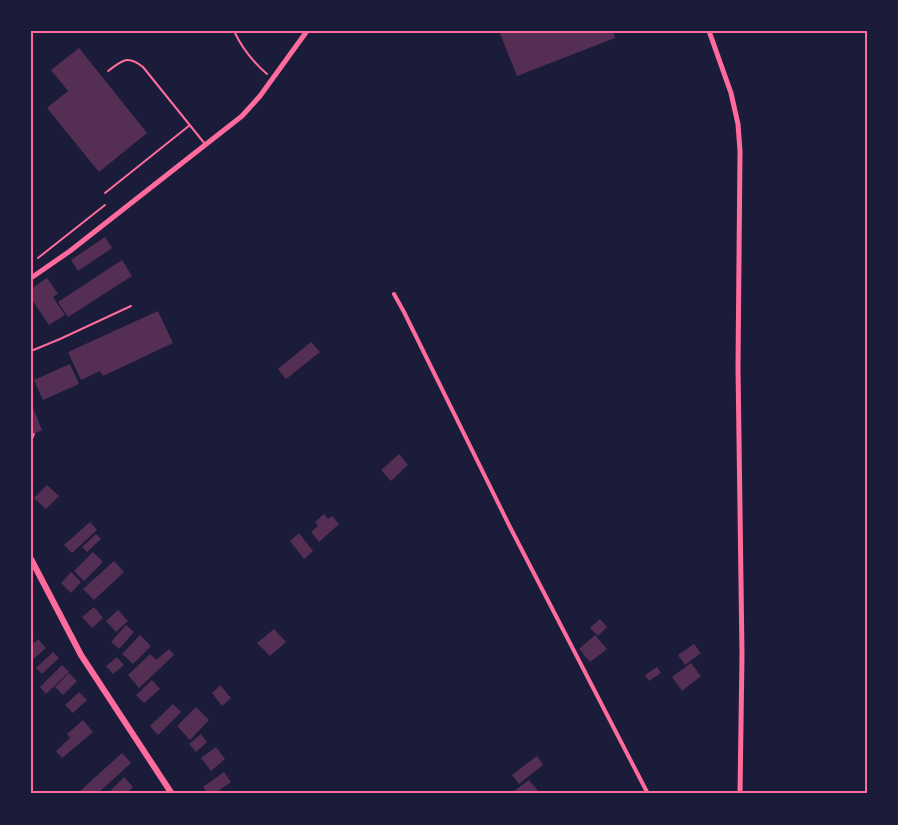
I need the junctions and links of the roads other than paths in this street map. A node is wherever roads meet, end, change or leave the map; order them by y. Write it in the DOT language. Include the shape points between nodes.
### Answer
graph roads {
  1 [pos="307,31"];
  2 [pos="709,31"];
  3 [pos="108,72"];
  4 [pos="190,125"];
  5 [pos="206,144"];
  6 [pos="105,193"];
  7 [pos="106,204"];
  8 [pos="38,258"];
  9 [pos="31,278"];
  10 [pos="394,294"];
  11 [pos="132,306"];
  12 [pos="31,351"];
  13 [pos="34,434"];
  14 [pos="31,442"];
  15 [pos="31,559"];
  16 [pos="172,794"];
  17 [pos="648,794"];
  18 [pos="740,794"];
  1 -- 5 [label="street" via="260,96 242,116"];
  2 -- 18 [label="street" via="731,93 740,151"];
  3 -- 4 [label="lane" via="122,61 136,61"];
  4 -- 5 [label="lane"];
  4 -- 6 [label="lane"];
  5 -- 9 [label="street"];
  7 -- 8 [label="lane"];
  10 -- 17 [label="street" via="514,536"];
  11 -- 12 [label="lane"];
  13 -- 14 [label="lane"];
  15 -- 16 [label="main road" via="80,655"];
}
